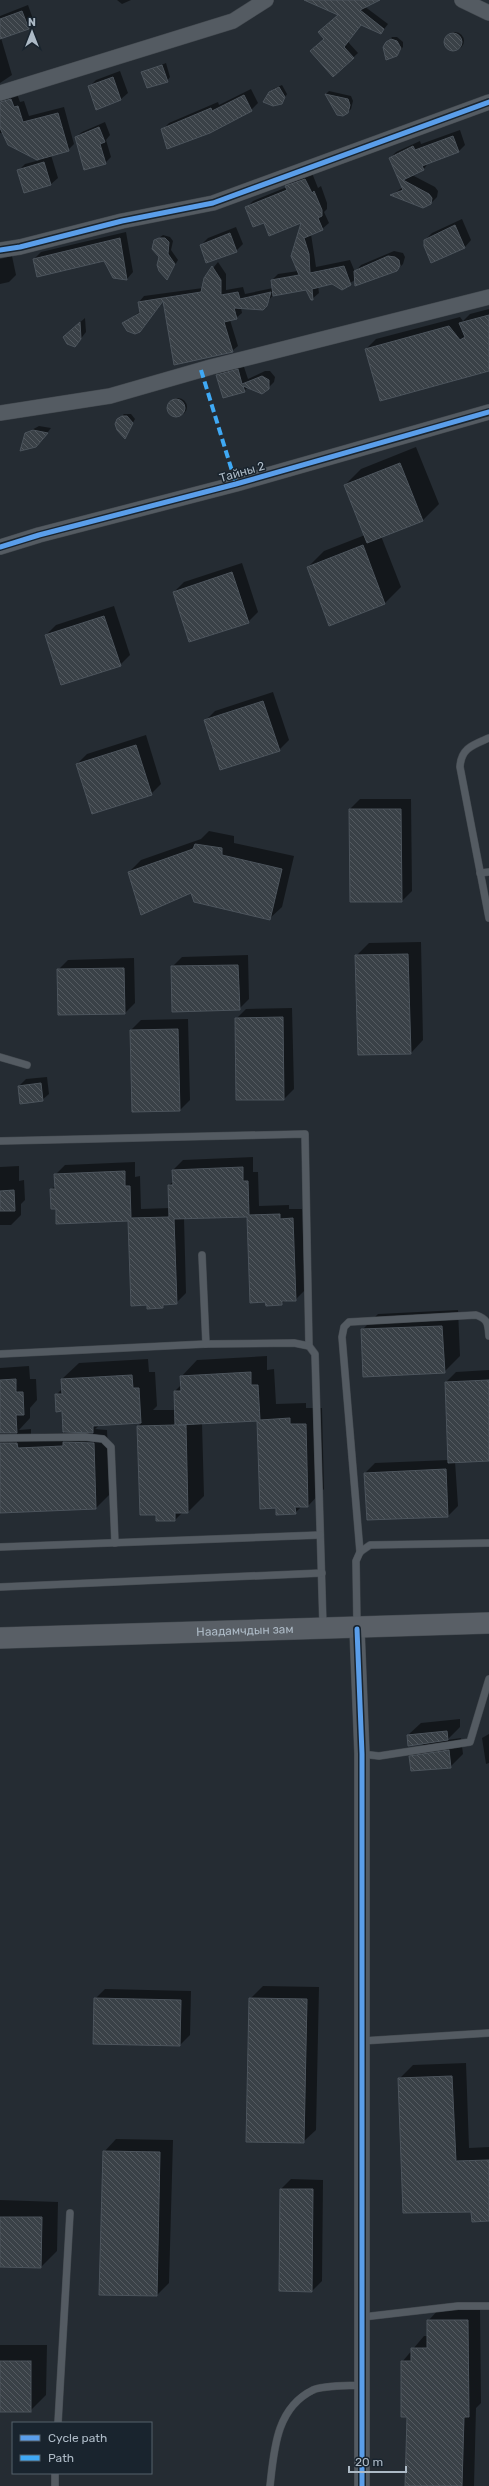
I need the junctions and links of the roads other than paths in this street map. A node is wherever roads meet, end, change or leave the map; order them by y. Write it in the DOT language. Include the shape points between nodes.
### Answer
graph roads {
  1 [pos="266,0"];
  2 [pos="462,0"];
  3 [pos="489,14"];
  4 [pos="0,93"];
  5 [pos="489,102"];
  6 [pos="0,250"];
  7 [pos="489,297"];
  8 [pos="489,412"];
  9 [pos="0,413"];
  10 [pos="0,547"];
  11 [pos="489,738"];
  12 [pos="489,872"];
  13 [pos="480,873"];
  14 [pos="489,918"];
  15 [pos="0,1057"];
  16 [pos="27,1064"];
  17 [pos="0,1140"];
  18 [pos="202,1256"];
  19 [pos="489,1336"];
  20 [pos="206,1344"];
  21 [pos="309,1346"];
  22 [pos="0,1354"];
  23 [pos="0,1438"];
  24 [pos="320,1535"];
  25 [pos="116,1543"];
  26 [pos="489,1543"];
  27 [pos="0,1547"];
  28 [pos="360,1552"];
  29 [pos="322,1573"];
  30 [pos="0,1587"];
  31 [pos="489,1624"];
  32 [pos="357,1629"];
  33 [pos="324,1630"];
  34 [pos="0,1638"];
  35 [pos="489,1679"];
  36 [pos="362,1754"];
  37 [pos="489,2034"];
  38 [pos="362,2041"];
  39 [pos="70,2213"];
  40 [pos="489,2306"];
  41 [pos="363,2317"];
  42 [pos="363,2384"];
  43 [pos="58,2422"];
  44 [pos="55,2474"];
  45 [pos="54,2486"];
  46 [pos="270,2486"];
  47 [pos="362,2486"];
  1 -- 4 [label="street" via="233,21"];
  2 -- 3 [label="street"];
  5 -- 6 [label="street" via="212,202"];
  7 -- 9 [label="street" via="211,367 110,396"];
  8 -- 10 [label="street, Тайны 2" via="236,484 39,534"];
  11 -- 13 [label="lane" via="467,747 460,756"];
  12 -- 13 [label="lane"];
  13 -- 14 [label="lane"];
  15 -- 16 [label="lane"];
  17 -- 21 [label="lane" via="306,1134"];
  18 -- 20 [label="lane"];
  19 -- 28 [label="lane" via="484,1318 476,1315 349,1322 344,1327 342,1337"];
  20 -- 21 [label="lane" via="294,1343"];
  20 -- 22 [label="lane"];
  21 -- 24 [label="lane" via="315,1354"];
  23 -- 25 [label="lane" via="86,1437 103,1440 111,1447"];
  24 -- 25 [label="lane"];
  24 -- 29 [label="lane"];
  25 -- 27 [label="lane"];
  26 -- 28 [label="lane" via="370,1545"];
  28 -- 32 [label="lane" via="356,1561"];
  29 -- 30 [label="lane"];
  29 -- 33 [label="lane"];
  31 -- 32 [label="main road, Наадамчдын зам"];
  32 -- 33 [label="main road, Наадамчдын зам"];
  32 -- 36 [label="street"];
  33 -- 34 [label="main road, Наадамчдын зам"];
  35 -- 36 [label="lane" via="470,1742 379,1756"];
  36 -- 38 [label="street"];
  37 -- 38 [label="lane"];
  38 -- 41 [label="street"];
  39 -- 43 [label="lane"];
  40 -- 41 [label="lane" via="458,2306"];
  41 -- 42 [label="street"];
  42 -- 46 [label="lane" via="314,2389 292,2404 276,2436"];
  42 -- 47 [label="street"];
  44 -- 45 [label="lane"];
}
